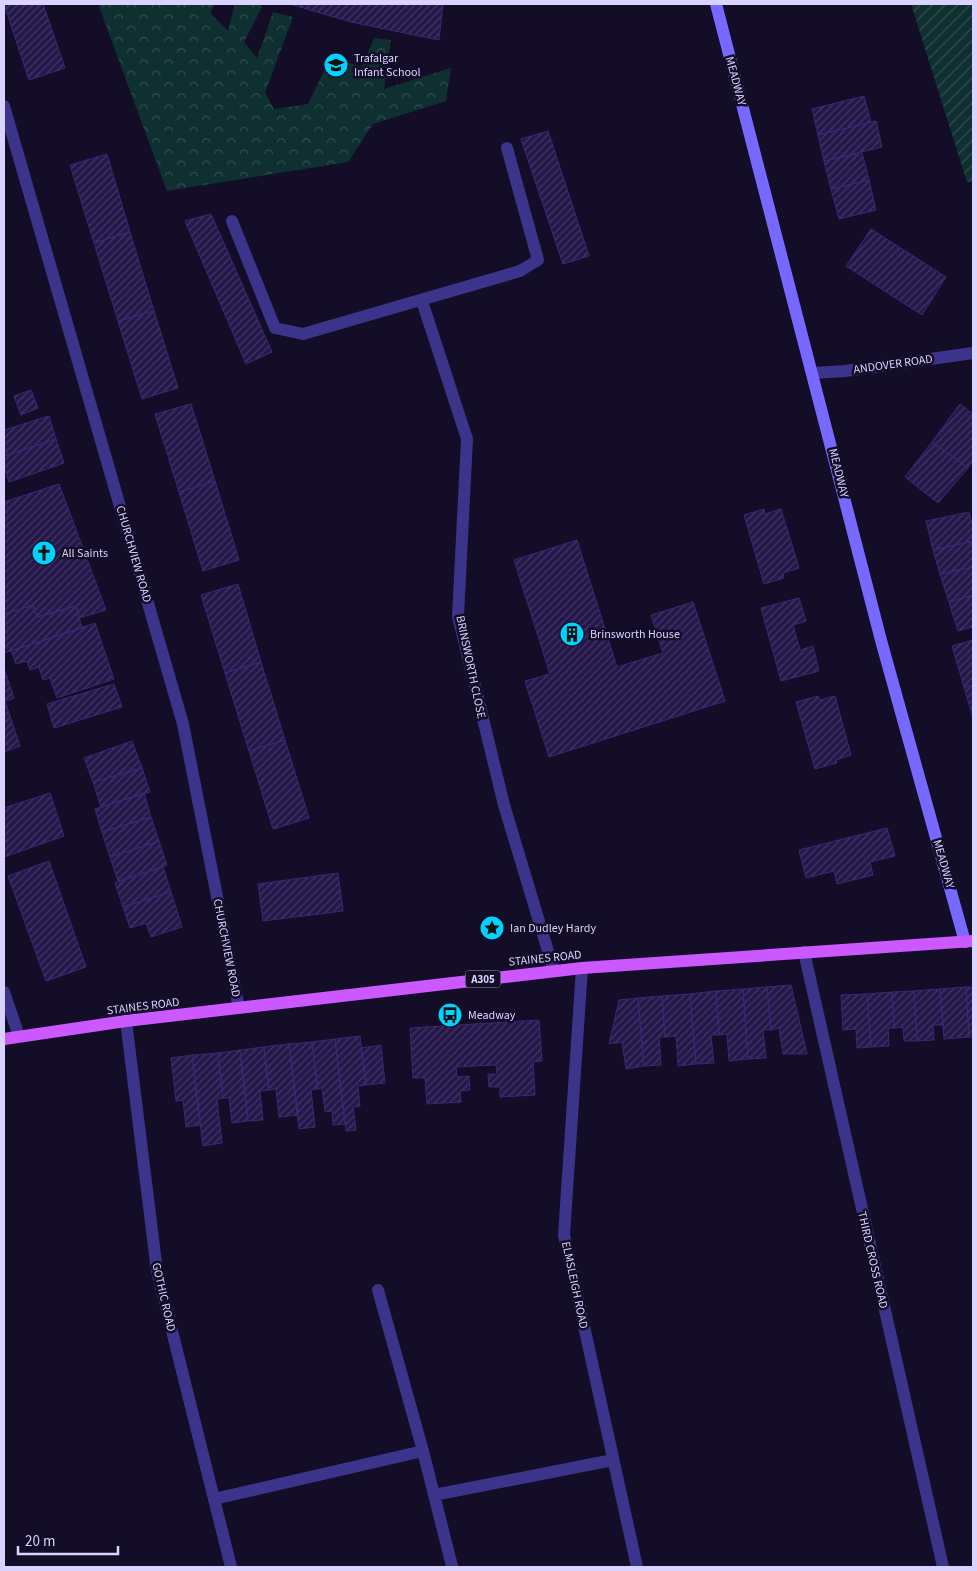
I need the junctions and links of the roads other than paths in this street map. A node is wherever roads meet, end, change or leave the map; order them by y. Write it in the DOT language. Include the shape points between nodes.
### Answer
graph roads {
  1 [pos="716,4"];
  2 [pos="4,106"];
  3 [pos="507,148"];
  4 [pos="232,221"];
  5 [pos="422,300"];
  6 [pos="973,353"];
  7 [pos="813,372"];
  8 [pos="969,941"];
  9 [pos="804,952"];
  10 [pos="582,968"];
  11 [pos="554,971"];
  12 [pos="4,992"];
  13 [pos="239,1008"];
  14 [pos="126,1021"];
  15 [pos="19,1036"];
  16 [pos="4,1039"];
  17 [pos="378,1290"];
  18 [pos="423,1451"];
  19 [pos="613,1460"];
  20 [pos="434,1495"];
  21 [pos="214,1499"];
  22 [pos="452,1566"];
  23 [pos="231,1567"];
  24 [pos="637,1567"];
  25 [pos="943,1567"];
  1 -- 7 [label="street, MEADWAY"];
  2 -- 13 [label="street, CHURCHVIEW ROAD" via="183,724"];
  3 -- 5 [label="street" via="538,260 520,271"];
  4 -- 5 [label="street" via="275,328 303,334"];
  5 -- 11 [label="street, BRINSWORTH CLOSE" via="467,439 458,616 504,805"];
  6 -- 7 [label="street, ANDOVER ROAD" via="845,371"];
  7 -- 8 [label="street, MEADWAY" via="882,644"];
  8 -- 9 [label="main road, STAINES ROAD / A305"];
  9 -- 10 [label="main road, STAINES ROAD / A305"];
  9 -- 25 [label="street, THIRD CROSS ROAD"];
  10 -- 11 [label="main road, STAINES ROAD / A305"];
  10 -- 19 [label="street, ELMSLEIGH ROAD" via="564,1235"];
  11 -- 13 [label="main road, STAINES ROAD / A305"];
  12 -- 15 [label="street"];
  13 -- 14 [label="main road, STAINES ROAD / A305"];
  14 -- 15 [label="main road, STAINES ROAD / A305"];
  14 -- 21 [label="street, GOTHIC ROAD" via="157,1271"];
  15 -- 16 [label="main road, STAINES ROAD / A305"];
  17 -- 18 [label="street"];
  18 -- 20 [label="street"];
  18 -- 21 [label="street"];
  19 -- 20 [label="street"];
  19 -- 24 [label="street, ELMSLEIGH ROAD"];
  20 -- 22 [label="street"];
  21 -- 23 [label="street, GOTHIC ROAD"];
}
